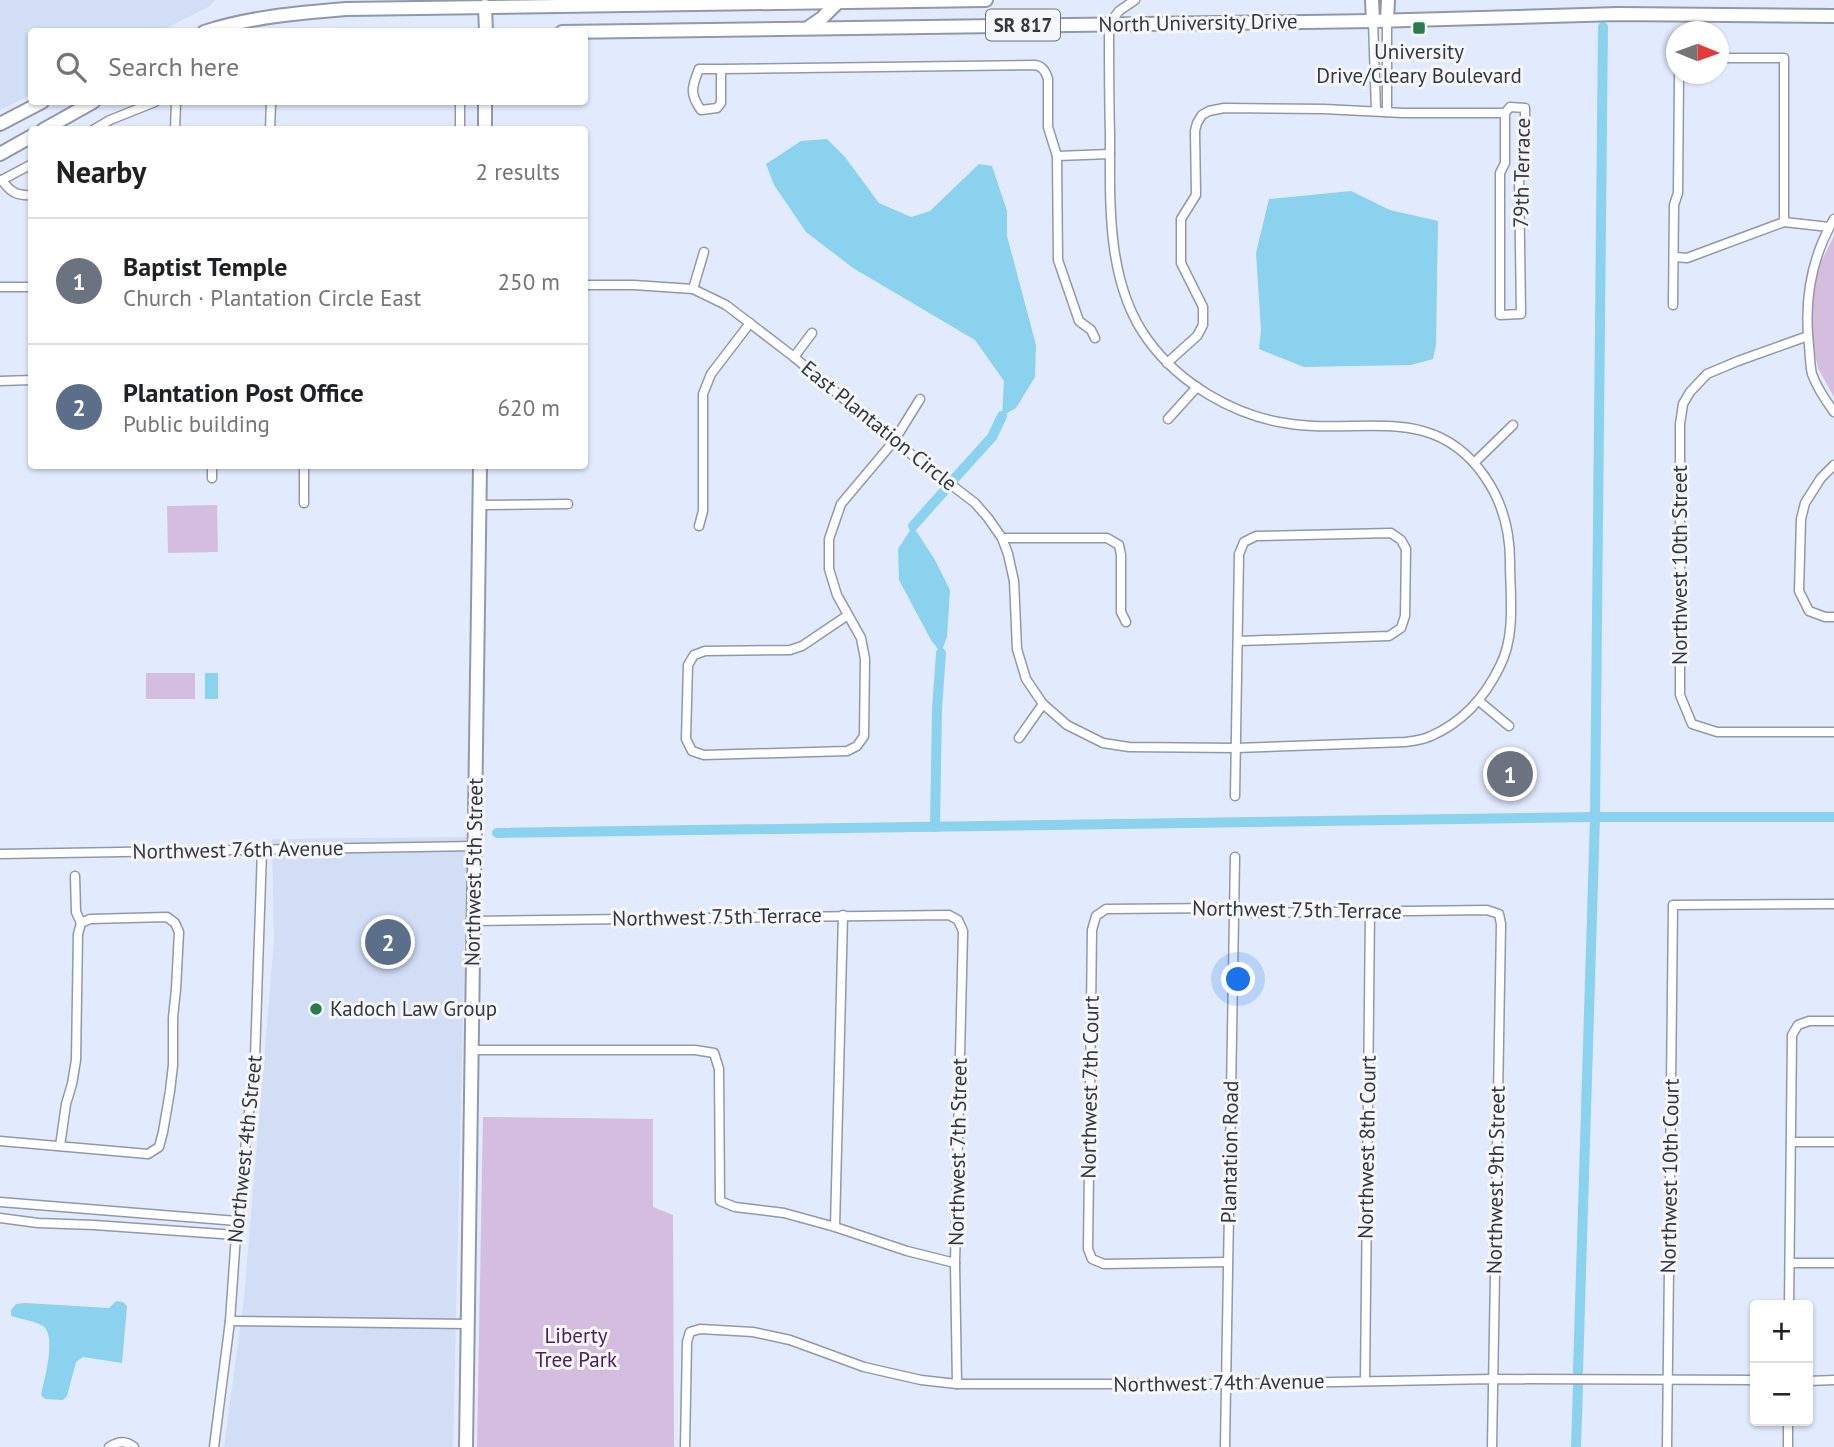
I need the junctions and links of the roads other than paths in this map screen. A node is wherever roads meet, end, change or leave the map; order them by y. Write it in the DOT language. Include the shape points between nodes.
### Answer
graph roads {
  1 [pos="986,0"];
  2 [pos="1135,0"];
  3 [pos="1372,0"];
  4 [pos="1388,0"];
  5 [pos="832,1"];
  6 [pos="485,6"];
  7 [pos="1834,8"];
  8 [pos="1780,15"];
  9 [pos="1834,16"];
  10 [pos="1387,20"];
  11 [pos="1373,21"];
  12 [pos="1109,24"];
  13 [pos="809,27"];
  14 [pos="216,28"];
  15 [pos="486,28"];
  16 [pos="588,31"];
  17 [pos="1729,58"];
  18 [pos="721,69"];
  19 [pos="1679,84"];
  20 [pos="36,105"];
  21 [pos="88,105"];
  22 [pos="148,105"];
  23 [pos="176,105"];
  24 [pos="271,105"];
  25 [pos="460,105"];
  26 [pos="485,105"];
  27 [pos="1376,111"];
  28 [pos="1387,111"];
  29 [pos="1505,113"];
  30 [pos="0,124"];
  31 [pos="50,126"];
  32 [pos="100,126"];
  33 [pos="175,126"];
  34 [pos="270,126"];
  35 [pos="460,126"];
  36 [pos="485,126"];
  37 [pos="28,138"];
  38 [pos="0,154"];
  39 [pos="1110,154"];
  40 [pos="1057,156"];
  41 [pos="28,166"];
  42 [pos="1,181"];
  43 [pos="28,195"];
  44 [pos="1834,219"];
  45 [pos="1784,222"];
  46 [pos="1829,228"];
  47 [pos="704,252"];
  48 [pos="1675,257"];
  49 [pos="588,285"];
  50 [pos="28,287"];
  51 [pos="0,288"];
  52 [pos="693,289"];
  53 [pos="1673,305"];
  54 [pos="750,323"];
  55 [pos="812,333"];
  56 [pos="1808,336"];
  57 [pos="1095,338"];
  58 [pos="794,357"];
  59 [pos="1167,363"];
  60 [pos="28,380"];
  61 [pos="0,381"];
  62 [pos="1197,387"];
  63 [pos="920,399"];
  64 [pos="1834,412"];
  65 [pos="1168,419"];
  66 [pos="1513,425"];
  67 [pos="894,441"];
  68 [pos="1475,462"];
  69 [pos="1834,465"];
  70 [pos="212,469"];
  71 [pos="304,469"];
  72 [pos="480,469"];
  73 [pos="212,478"];
  74 [pos="304,503"];
  75 [pos="568,504"];
  76 [pos="479,505"];
  77 [pos="699,526"];
  78 [pos="1002,538"];
  79 [pos="848,615"];
  80 [pos="1834,617"];
  81 [pos="1126,622"];
  82 [pos="1238,640"];
  83 [pos="1479,701"];
  84 [pos="1042,704"];
  85 [pos="1509,726"];
  86 [pos="1834,732"];
  87 [pos="1019,738"];
  88 [pos="1236,748"];
  89 [pos="1234,796"];
  90 [pos="475,846"];
  91 [pos="262,849"];
  92 [pos="0,854"];
  93 [pos="1236,856"];
  94 [pos="75,876"];
  95 [pos="1834,904"];
  96 [pos="1234,911"];
  97 [pos="1370,912"];
  98 [pos="1499,914"];
  99 [pos="843,915"];
  100 [pos="1096,916"];
  101 [pos="474,920"];
  102 [pos="958,920"];
  103 [pos="81,923"];
  104 [pos="1834,1021"];
  105 [pos="471,1050"];
  106 [pos="0,1141"];
  107 [pos="1791,1142"];
  108 [pos="1834,1142"];
  109 [pos="60,1146"];
  110 [pos="0,1202"];
  111 [pos="0,1218"];
  112 [pos="237,1221"];
  113 [pos="835,1227"];
  114 [pos="236,1235"];
  115 [pos="1228,1262"];
  116 [pos="955,1263"];
  117 [pos="1790,1263"];
  118 [pos="1834,1263"];
  119 [pos="1789,1300"];
  120 [pos="230,1321"];
  121 [pos="467,1324"];
  122 [pos="1668,1378"];
  123 [pos="1492,1379"];
  124 [pos="1750,1380"];
  125 [pos="1834,1380"];
  126 [pos="1364,1381"];
  127 [pos="1813,1381"];
  128 [pos="957,1384"];
  129 [pos="1227,1384"];
  130 [pos="1788,1426"];
  131 [pos="110,1447"];
  132 [pos="134,1447"];
  133 [pos="214,1447"];
  134 [pos="466,1447"];
  135 [pos="685,1447"];
  136 [pos="1225,1447"];
  137 [pos="1492,1447"];
  138 [pos="1667,1447"];
  139 [pos="1788,1447"];
  1 -- 5 [label="main road, SR 817"];
  2 -- 12 [label="street"];
  3 -- 11 [label="main road"];
  4 -- 10 [label="main road"];
  5 -- 6 [label="main road, SR 817"];
  5 -- 13 [label="main road" via="822,18"];
  6 -- 14 [label="main road, SR 817" via="346,9 270,16"];
  6 -- 15 [label="main road"];
  7 -- 8 [label="main road" via="1788,9"];
  8 -- 9 [label="main road, North University Drive / SR 817"];
  8 -- 10 [label="main road, North University Drive / SR 817"];
  10 -- 11 [label="main road, North University Drive / SR 817"];
  10 -- 28 [label="street"];
  11 -- 12 [label="main road, North University Drive / SR 817"];
  11 -- 27 [label="street"];
  12 -- 13 [label="main road, North University Drive / SR 817"];
  12 -- 39 [label="street"];
  13 -- 16 [label="main road, North University Drive / SR 817"];
  17 -- 45 [label="street" via="1784,58"];
  18 -- 18 [label="street" via="721,103 701,110 693,99 699,69"];
  18 -- 40 [label="street" via="1035,65 1048,79 1048,127"];
  19 -- 48 [label="street"];
  20 -- 30 [label="main road"];
  21 -- 31 [label="main road"];
  22 -- 32 [label="street"];
  23 -- 33 [label="street"];
  24 -- 34 [label="street"];
  25 -- 35 [label="street"];
  26 -- 36 [label="main road"];
  27 -- 28 [label="street"];
  27 -- 59 [label="street" via="1224,108 1202,115 1195,131 1196,195 1181,219 1181,263 1203,307 1203,324 1197,336"];
  28 -- 29 [label="street"];
  29 -- 29 [label="street, 79th Terrace" via="1505,163 1500,173 1500,315 1521,314 1519,175 1525,159 1525,108 1510,107"];
  37 -- 38 [label="main road"];
  39 -- 40 [label="street"];
  39 -- 59 [label="street" via="1113,242 1122,284 1132,314"];
  40 -- 57 [label="street" via="1058,260 1079,321"];
  41 -- 42 [label="street"];
  42 -- 43 [label="street" via="19,196"];
  44 -- 46 [label="street"];
  45 -- 46 [label="street"];
  45 -- 48 [label="street" via="1687,258"];
  46 -- 56 [label="street" via="1810,285"];
  47 -- 52 [label="street"];
  48 -- 53 [label="street"];
  49 -- 52 [label="street, East Plantation Circle"];
  50 -- 51 [label="street"];
  52 -- 54 [label="street, East Plantation Circle"];
  54 -- 58 [label="street, East Plantation Circle"];
  54 -- 77 [label="street" via="711,374 703,394 703,511"];
  55 -- 58 [label="street"];
  56 -- 64 [label="street" via="1812,374"];
  56 -- 86 [label="street, Northwest 10th Street" via="1707,374 1683,404 1680,695 1692,724 1717,732"];
  58 -- 67 [label="street, East Plantation Circle"];
  59 -- 62 [label="street"];
  60 -- 61 [label="street"];
  62 -- 65 [label="street"];
  62 -- 68 [label="street" via="1231,406 1286,424 1417,429 1453,444"];
  63 -- 67 [label="street"];
  66 -- 68 [label="street"];
  67 -- 78 [label="street, East Plantation Circle" via="975,503"];
  67 -- 79 [label="street" via="841,504 829,539 829,569"];
  68 -- 83 [label="street, East Plantation Circle" via="1494,490 1510,543 1510,630 1503,660"];
  69 -- 80 [label="street" via="1805,503 1799,591 1809,611"];
  70 -- 73 [label="street"];
  71 -- 74 [label="street"];
  72 -- 76 [label="main road, Northwest 5th Street"];
  75 -- 76 [label="street"];
  76 -- 90 [label="main road, Northwest 5th Street"];
  78 -- 81 [label="street" via="1107,538 1119,545 1121,612"];
  78 -- 84 [label="street, East Plantation Circle" via="1014,581 1017,649 1026,679"];
  79 -- 79 [label="street" via="790,650 705,650 694,655 688,665 687,739 692,751 704,755 847,751 857,746 864,736 865,659 861,638"];
  82 -- 82 [label="street" via="1389,636 1401,628 1405,616 1406,549 1401,540 1391,533 1256,536 1244,542 1239,554"];
  82 -- 88 [label="street"];
  83 -- 85 [label="street"];
  83 -- 88 [label="street, East Plantation Circle" via="1456,722 1429,737 1405,743"];
  84 -- 87 [label="street"];
  84 -- 88 [label="street, East Plantation Circle" via="1067,725 1103,743"];
  88 -- 89 [label="street"];
  90 -- 91 [label="street, Northwest 76th Avenue"];
  90 -- 101 [label="main road, Northwest 5th Street"];
  91 -- 92 [label="street, Northwest 76th Avenue"];
  91 -- 112 [label="street, Northwest 4th Street" via="255,1057"];
  93 -- 96 [label="street, Plantation Road"];
  94 -- 103 [label="street" via="76,912"];
  95 -- 122 [label="street, Northwest 10th Court" via="1672,905"];
  96 -- 97 [label="street, Northwest 75th Terrace"];
  96 -- 100 [label="street, Northwest 75th Terrace" via="1106,909"];
  96 -- 115 [label="street, Plantation Road"];
  97 -- 98 [label="street, Northwest 75th Terrace" via="1487,910"];
  97 -- 126 [label="street, Northwest 8th Court"];
  98 -- 123 [label="street, Northwest 9th Street"];
  99 -- 101 [label="street, Northwest 75th Terrace"];
  99 -- 102 [label="street, Northwest 75th Terrace" via="949,915"];
  99 -- 113 [label="street"];
  100 -- 115 [label="street, Northwest 7th Court" via="1092,930 1088,1249 1092,1259 1104,1264"];
  101 -- 105 [label="main road, Northwest 5th Street"];
  102 -- 116 [label="street, Northwest 7th Street" via="963,931"];
  103 -- 109 [label="street" via="76,1060"];
  103 -- 109 [label="street" via="167,917 175,923 173,1065 163,1132 154,1151"];
  104 -- 107 [label="street" via="1810,1021 1798,1025 1792,1035"];
  105 -- 113 [label="street" via="695,1050 715,1054 720,1200"];
  105 -- 121 [label="main road, Northwest 5th Street"];
  106 -- 109 [label="street"];
  107 -- 108 [label="street"];
  107 -- 117 [label="street"];
  110 -- 112 [label="street"];
  111 -- 114 [label="street"];
  112 -- 114 [label="street, Northwest 4th Street"];
  113 -- 116 [label="street"];
  114 -- 120 [label="street, Northwest 4th Street"];
  115 -- 129 [label="street, Plantation Road"];
  116 -- 128 [label="street, Northwest 7th Street"];
  117 -- 118 [label="street"];
  117 -- 119 [label="street"];
  120 -- 121 [label="street"];
  120 -- 133 [label="street, Northwest 4th Street"];
  121 -- 134 [label="main road, Northwest 5th Street"];
  122 -- 123 [label="street, Northwest 74th Avenue"];
  122 -- 124 [label="street, Northwest 74th Avenue"];
  122 -- 138 [label="street, Northwest 10th Court"];
  123 -- 126 [label="street, Northwest 74th Avenue"];
  123 -- 137 [label="street, Northwest 9th Street"];
  125 -- 127 [label="street"];
  126 -- 129 [label="street, Northwest 74th Avenue"];
  128 -- 129 [label="street, Northwest 74th Avenue"];
  128 -- 135 [label="street, Northwest 74th Avenue" via="864,1367 753,1332 700,1329 690,1332 687,1342"];
  129 -- 136 [label="street, Plantation Road"];
  130 -- 139 [label="street"];
  131 -- 132 [label="street" via="124,1442"];
}
